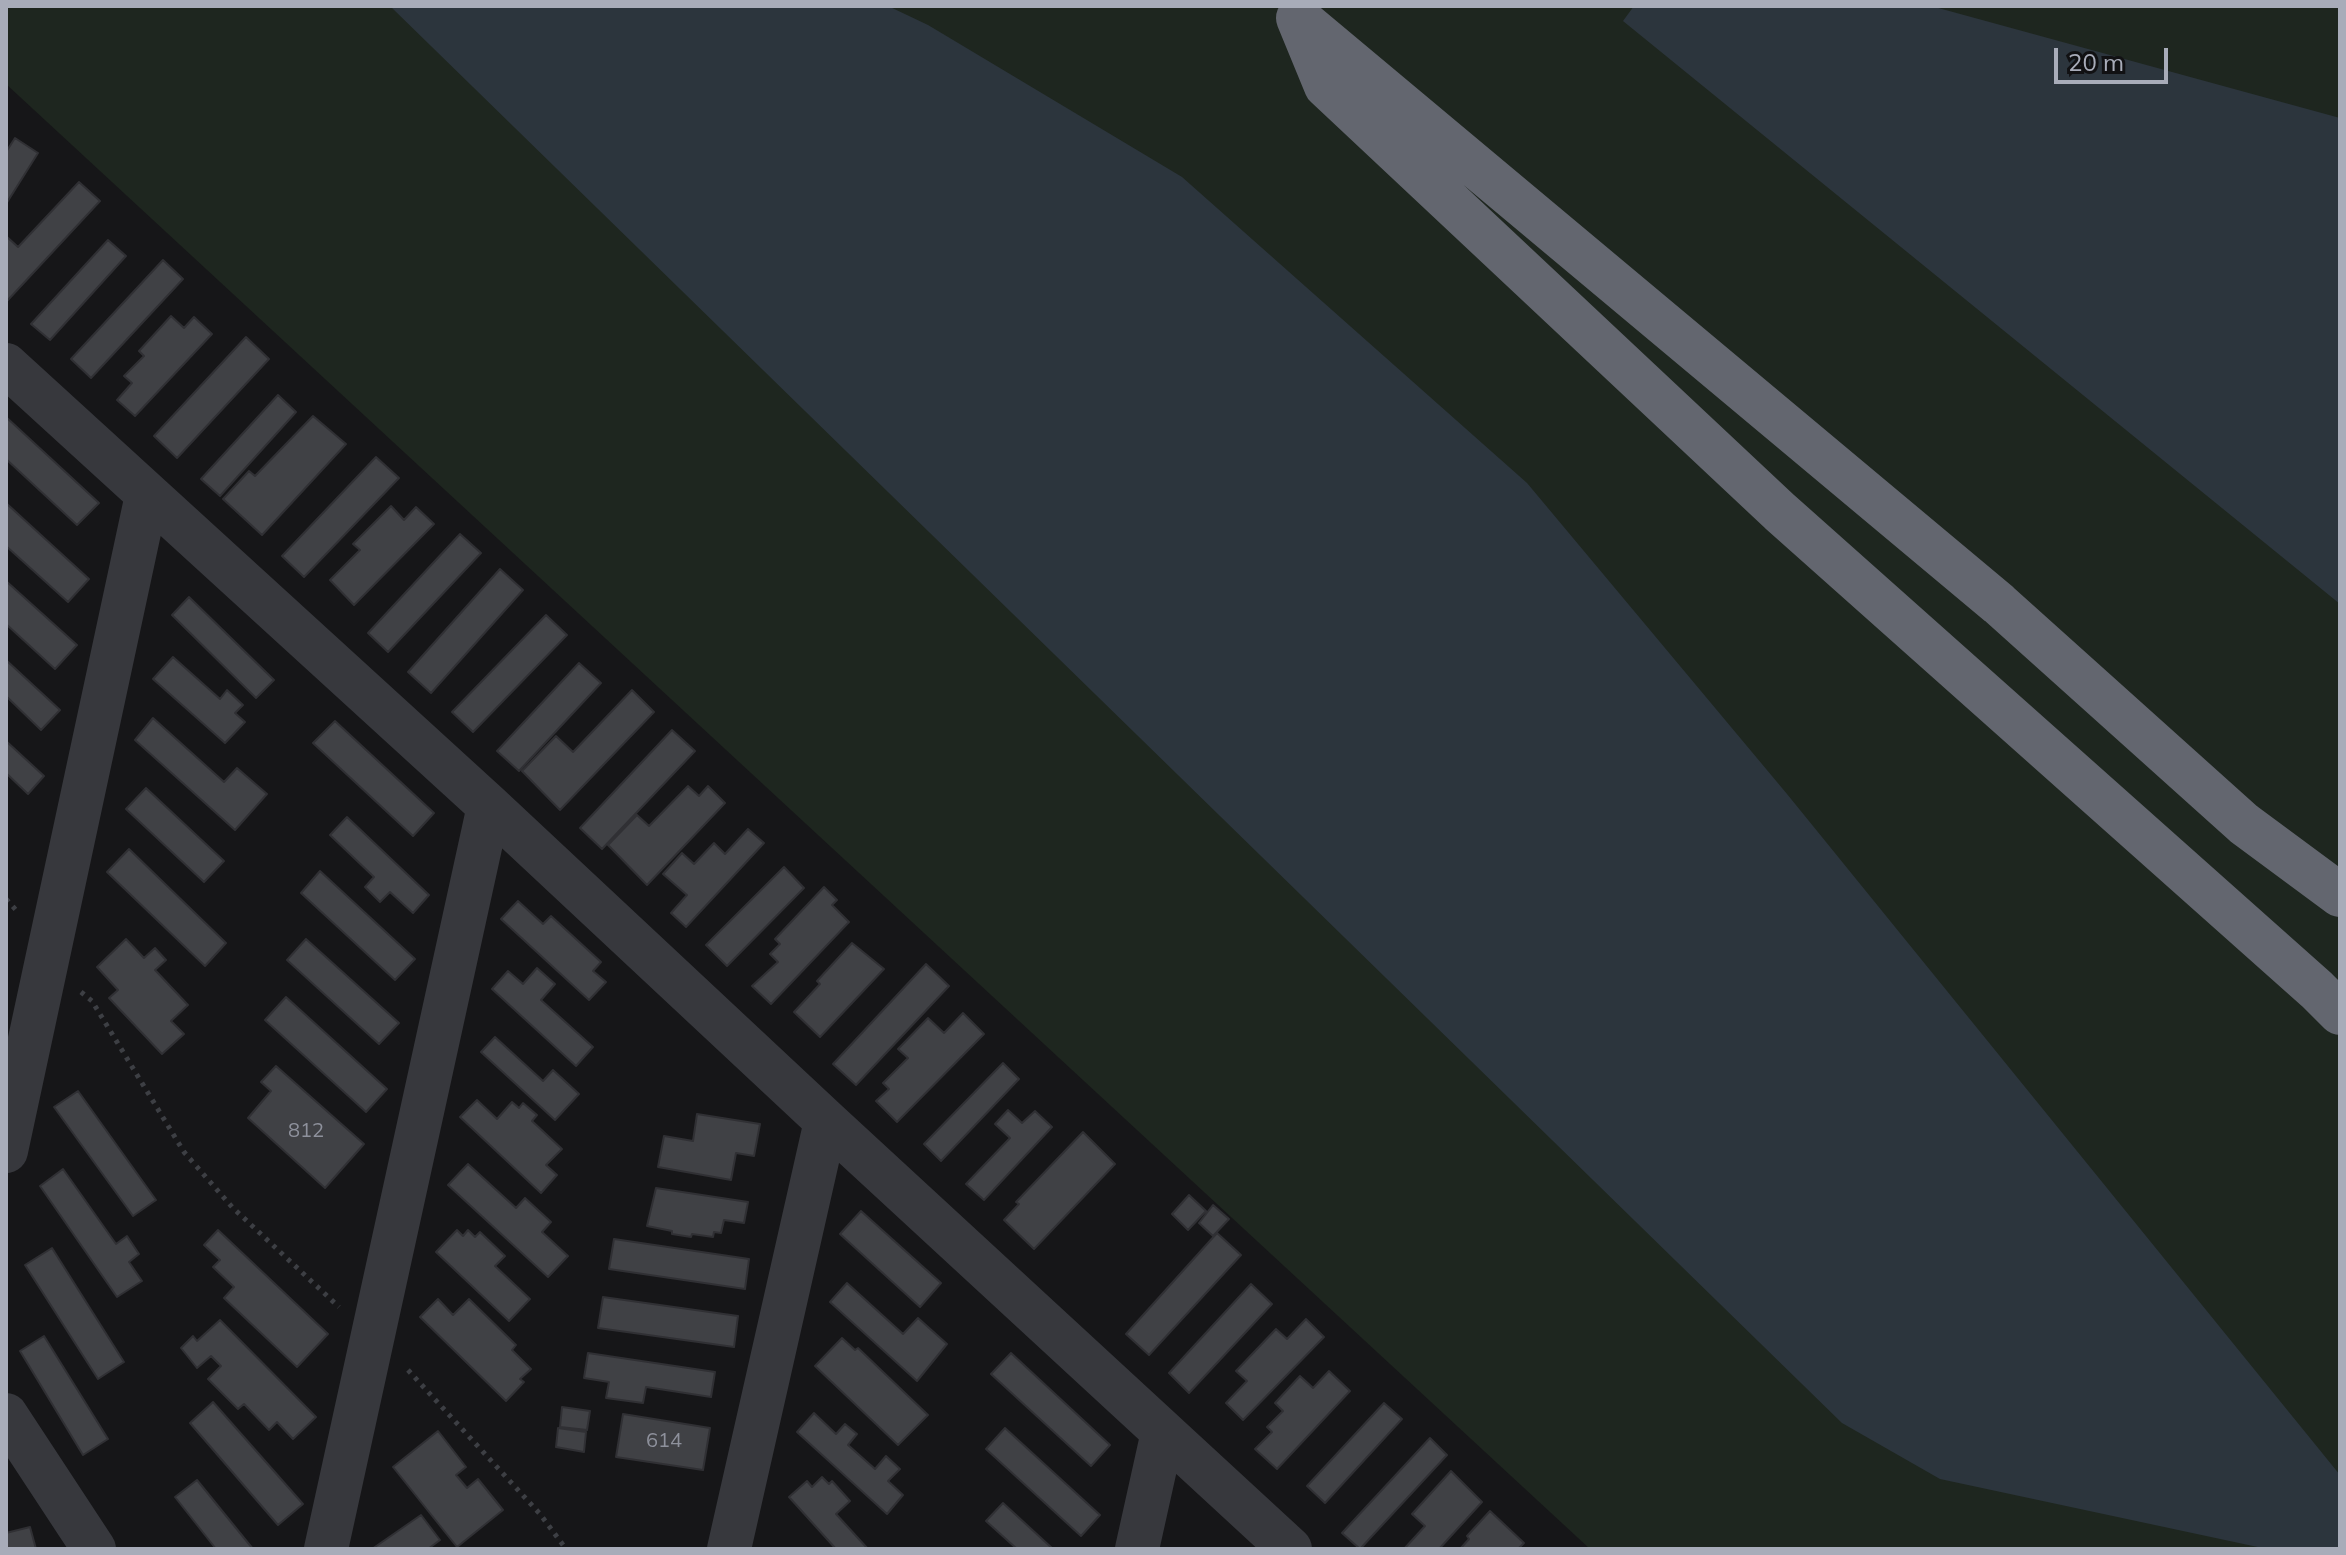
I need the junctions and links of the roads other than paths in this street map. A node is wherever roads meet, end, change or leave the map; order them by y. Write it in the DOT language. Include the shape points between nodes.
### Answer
graph roads {
  1 [pos="1291,12"];
  2 [pos="6,365"];
  3 [pos="147,495"];
  4 [pos="489,806"];
  5 [pos="2340,895"];
  6 [pos="2340,1013"];
  7 [pos="826,1121"];
  8 [pos="6,1151"];
  9 [pos="6,1415"];
  10 [pos="1163,1432"];
  11 [pos="94,1549"];
  12 [pos="326,1549"];
  13 [pos="729,1549"];
  14 [pos="1137,1549"];
  15 [pos="1290,1549"];
  1 -- 5 [label="highway" via="1999,604 2244,824"];
  1 -- 6 [label="highway" via="1326,86 1780,512"];
  2 -- 3 [label="lane"];
  3 -- 4 [label="lane"];
  3 -- 8 [label="lane"];
  4 -- 7 [label="lane"];
  4 -- 12 [label="lane"];
  7 -- 10 [label="lane"];
  7 -- 13 [label="lane"];
  9 -- 11 [label="lane"];
  10 -- 14 [label="lane"];
  10 -- 15 [label="lane"];
}
